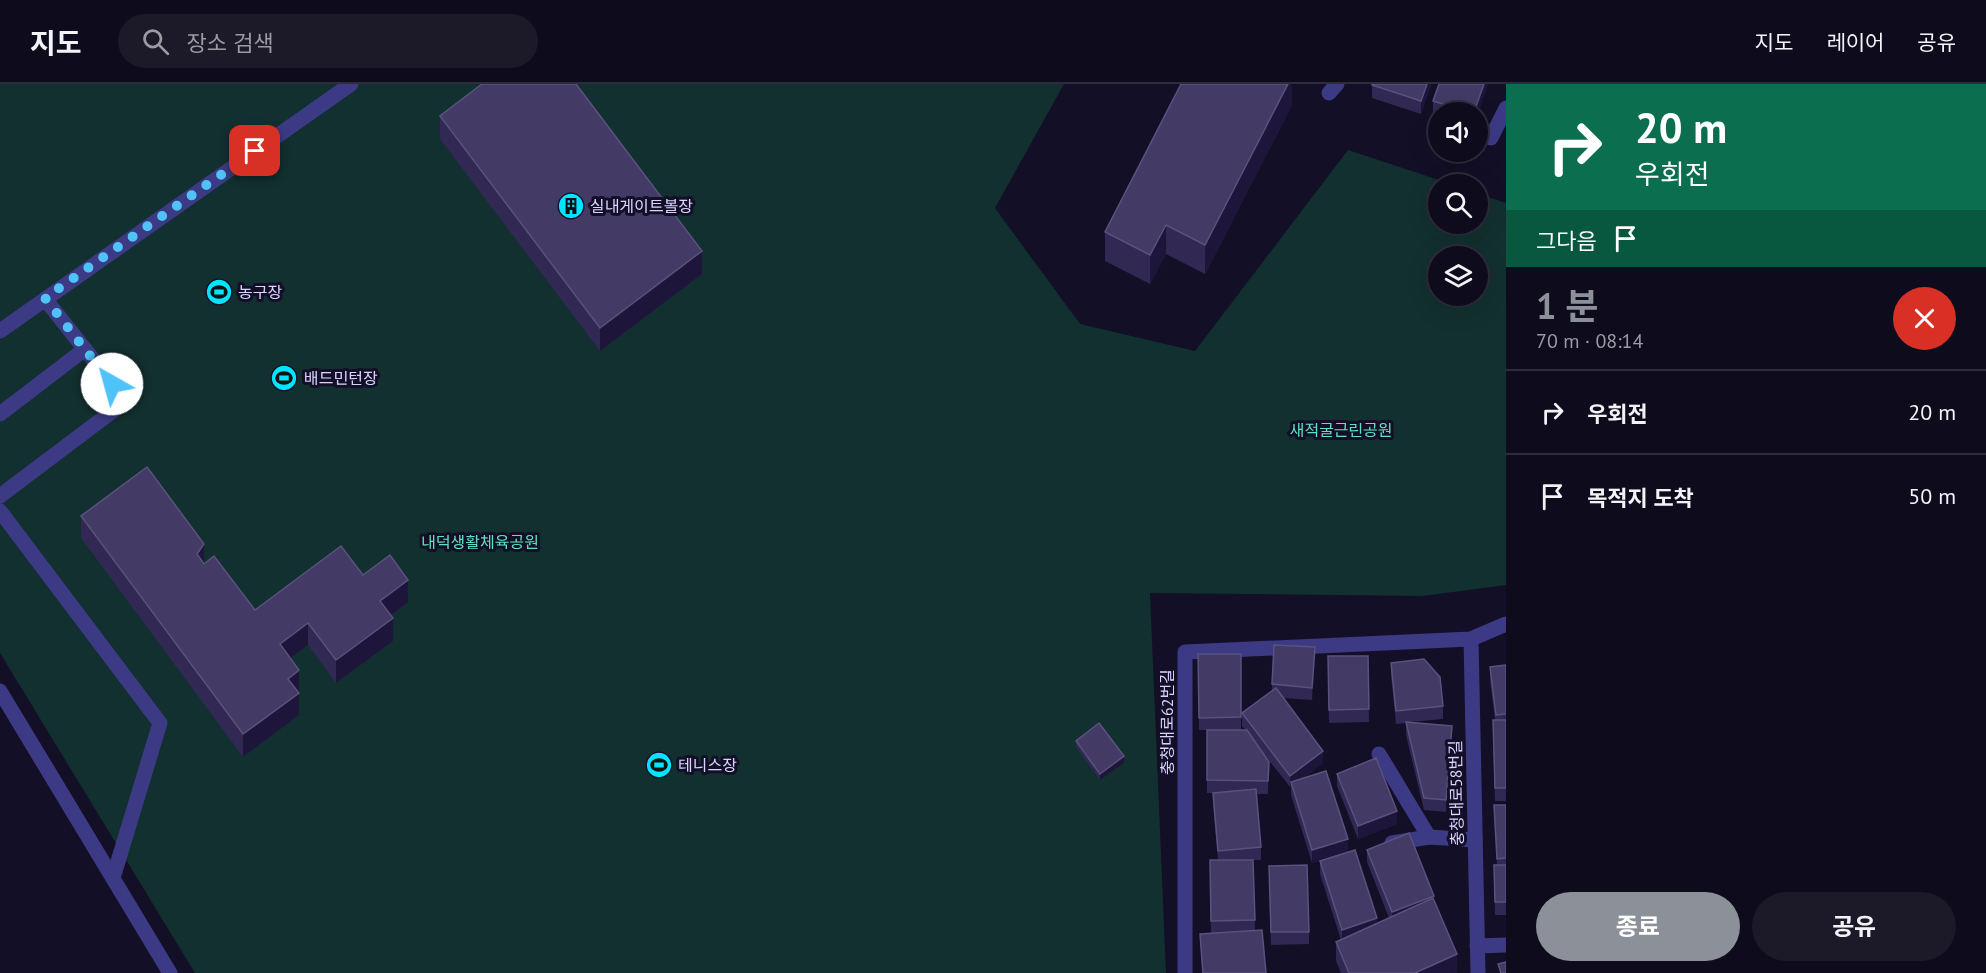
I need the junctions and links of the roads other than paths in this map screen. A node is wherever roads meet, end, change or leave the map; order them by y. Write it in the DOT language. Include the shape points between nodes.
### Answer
graph roads {
  1 [pos="351,84"];
  2 [pos="1506,108"];
  3 [pos="1491,138"];
  4 [pos="45,298"];
  5 [pos="0,331"];
  6 [pos="85,349"];
  7 [pos="0,414"];
  8 [pos="0,496"];
  9 [pos="0,511"];
  10 [pos="1506,624"];
  11 [pos="1471,639"];
  12 [pos="0,691"];
  13 [pos="1379,754"];
  14 [pos="1429,837"];
  15 [pos="1475,840"];
  16 [pos="1387,844"];
  17 [pos="113,878"];
  18 [pos="1506,945"];
  19 [pos="1477,946"];
  20 [pos="170,973"];
  21 [pos="1185,973"];
  22 [pos="1478,973"];
  1 -- 4 [label="street"];
  2 -- 3 [label="street"];
  4 -- 5 [label="street"];
  4 -- 6 [label="street"];
  6 -- 7 [label="street"];
  6 -- 8 [label="street" via="126,401"];
  9 -- 17 [label="street" via="160,723"];
  10 -- 11 [label="street, 충청대로62번길"];
  11 -- 15 [label="street, 충청대로58번길"];
  11 -- 21 [label="street, 충청대로62번길" via="1185,652"];
  12 -- 17 [label="street"];
  13 -- 14 [label="street"];
  14 -- 15 [label="street"];
  14 -- 16 [label="street"];
  15 -- 19 [label="street, 충청대로58번길"];
  17 -- 20 [label="street"];
  18 -- 19 [label="street"];
  19 -- 22 [label="street, 충청대로58번길"];
}
